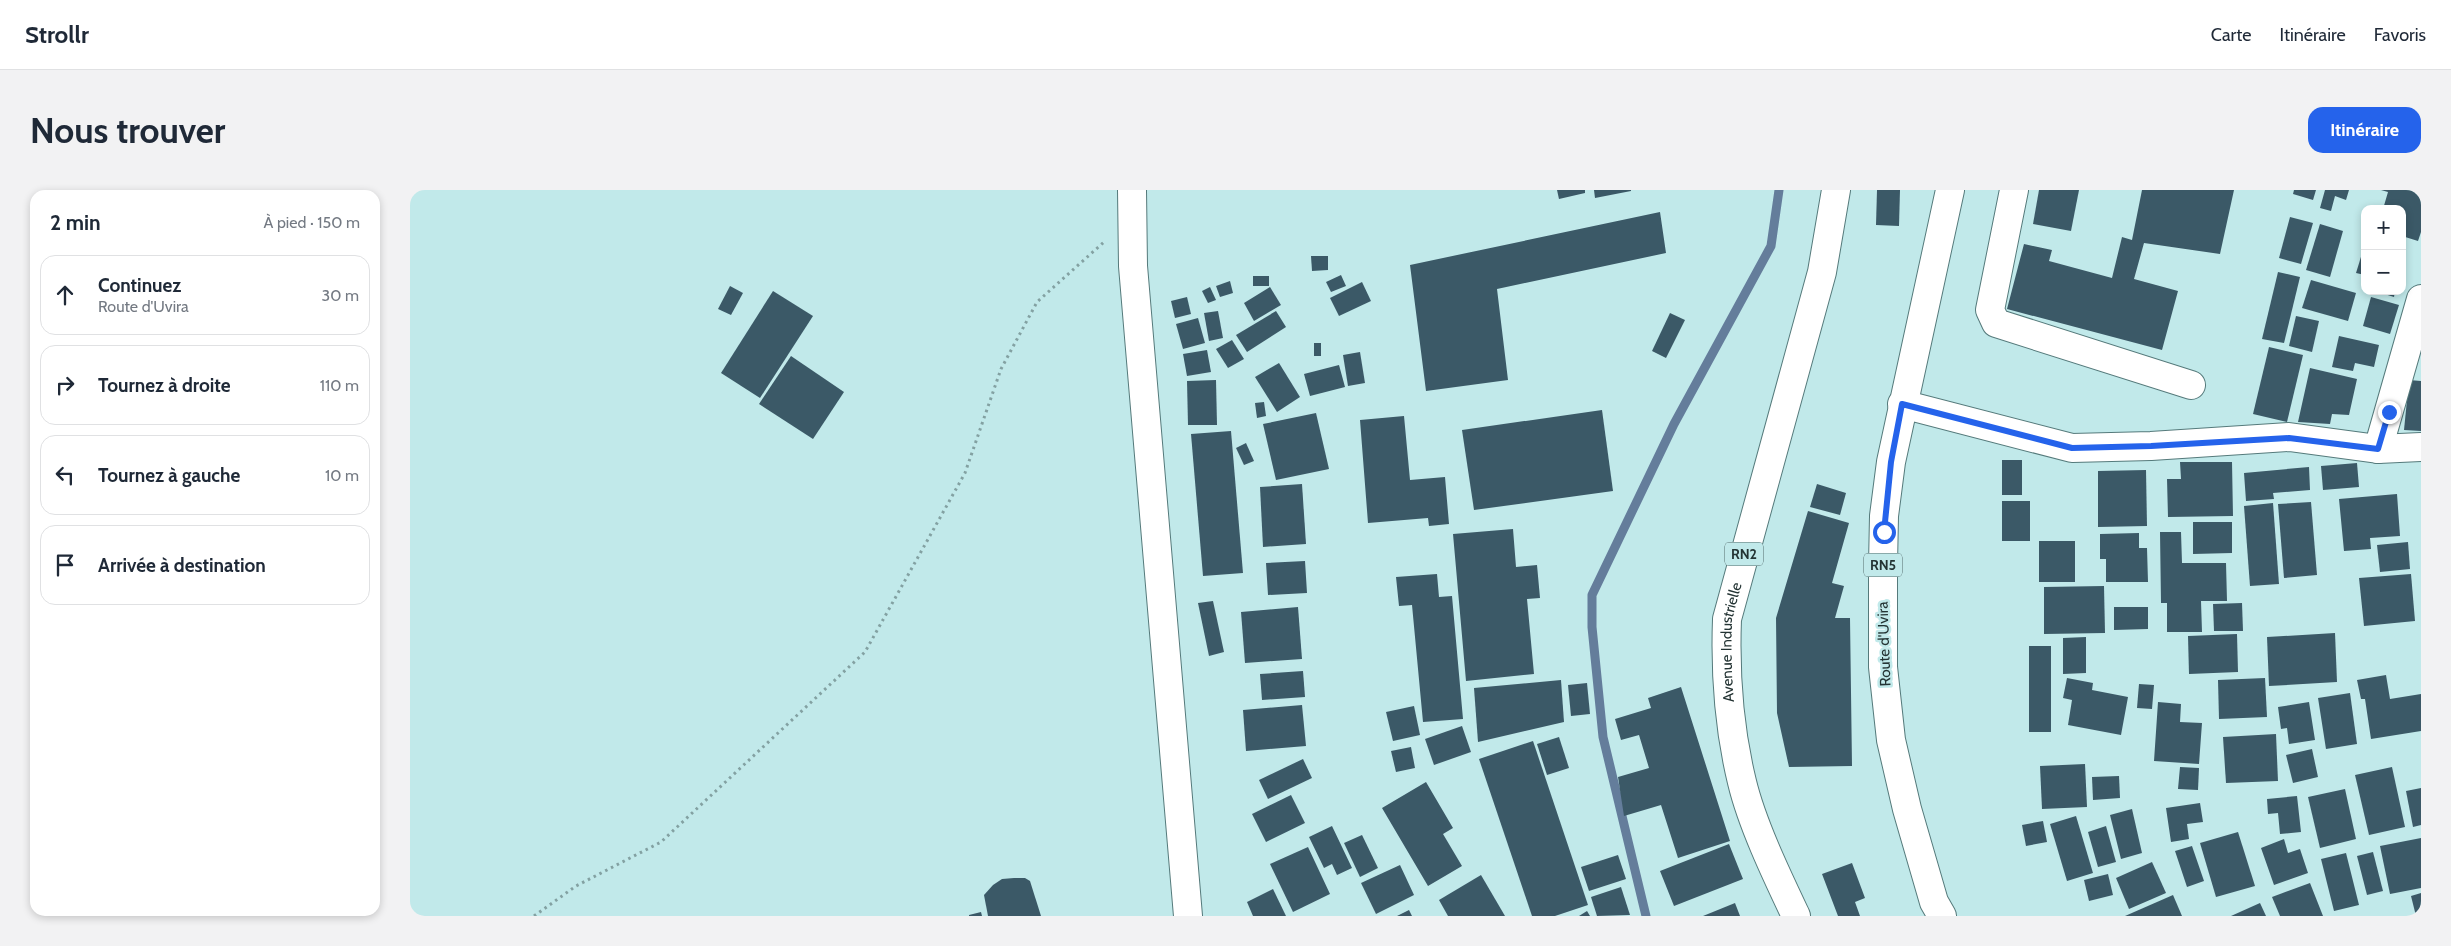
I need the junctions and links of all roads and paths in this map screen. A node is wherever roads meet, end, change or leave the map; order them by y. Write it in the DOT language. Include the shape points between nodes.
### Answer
graph roads {
  1 [pos="1836,190"];
  2 [pos="1950,190"];
  3 [pos="2014,190"];
  4 [pos="1132,203"];
  5 [pos="2421,299"];
  6 [pos="2191,385"];
  7 [pos="1902,404"];
  8 [pos="2421,446"];
  9 [pos="2378,449"];
  10 [pos="534,916"];
  11 [pos="1188,916"];
  12 [pos="1796,916"];
  13 [pos="1942,916"];
  1 -- 12 [label="main road, Avenue Industrielle / RN2" via="1822,272 1727,619 1726,669 1742,782"];
  2 -- 7 [label="main road, Route d'Uvira / RN5"];
  3 -- 6 [label="main road" via="1990,310 1996,323"];
  4 -- 10 [label="path" via="1037,302 1001,370 965,473 865,652 661,842 576,886"];
  4 -- 11 [label="main road" via="1133,266"];
  5 -- 9 [label="main road"];
  7 -- 9 [label="main road" via="2072,448 2289,438"];
  7 -- 13 [label="main road, Route d'Uvira / RN5" via="1884,516 1883,667 1891,740 1902,789 1934,902"];
  8 -- 9 [label="main road"];
}
